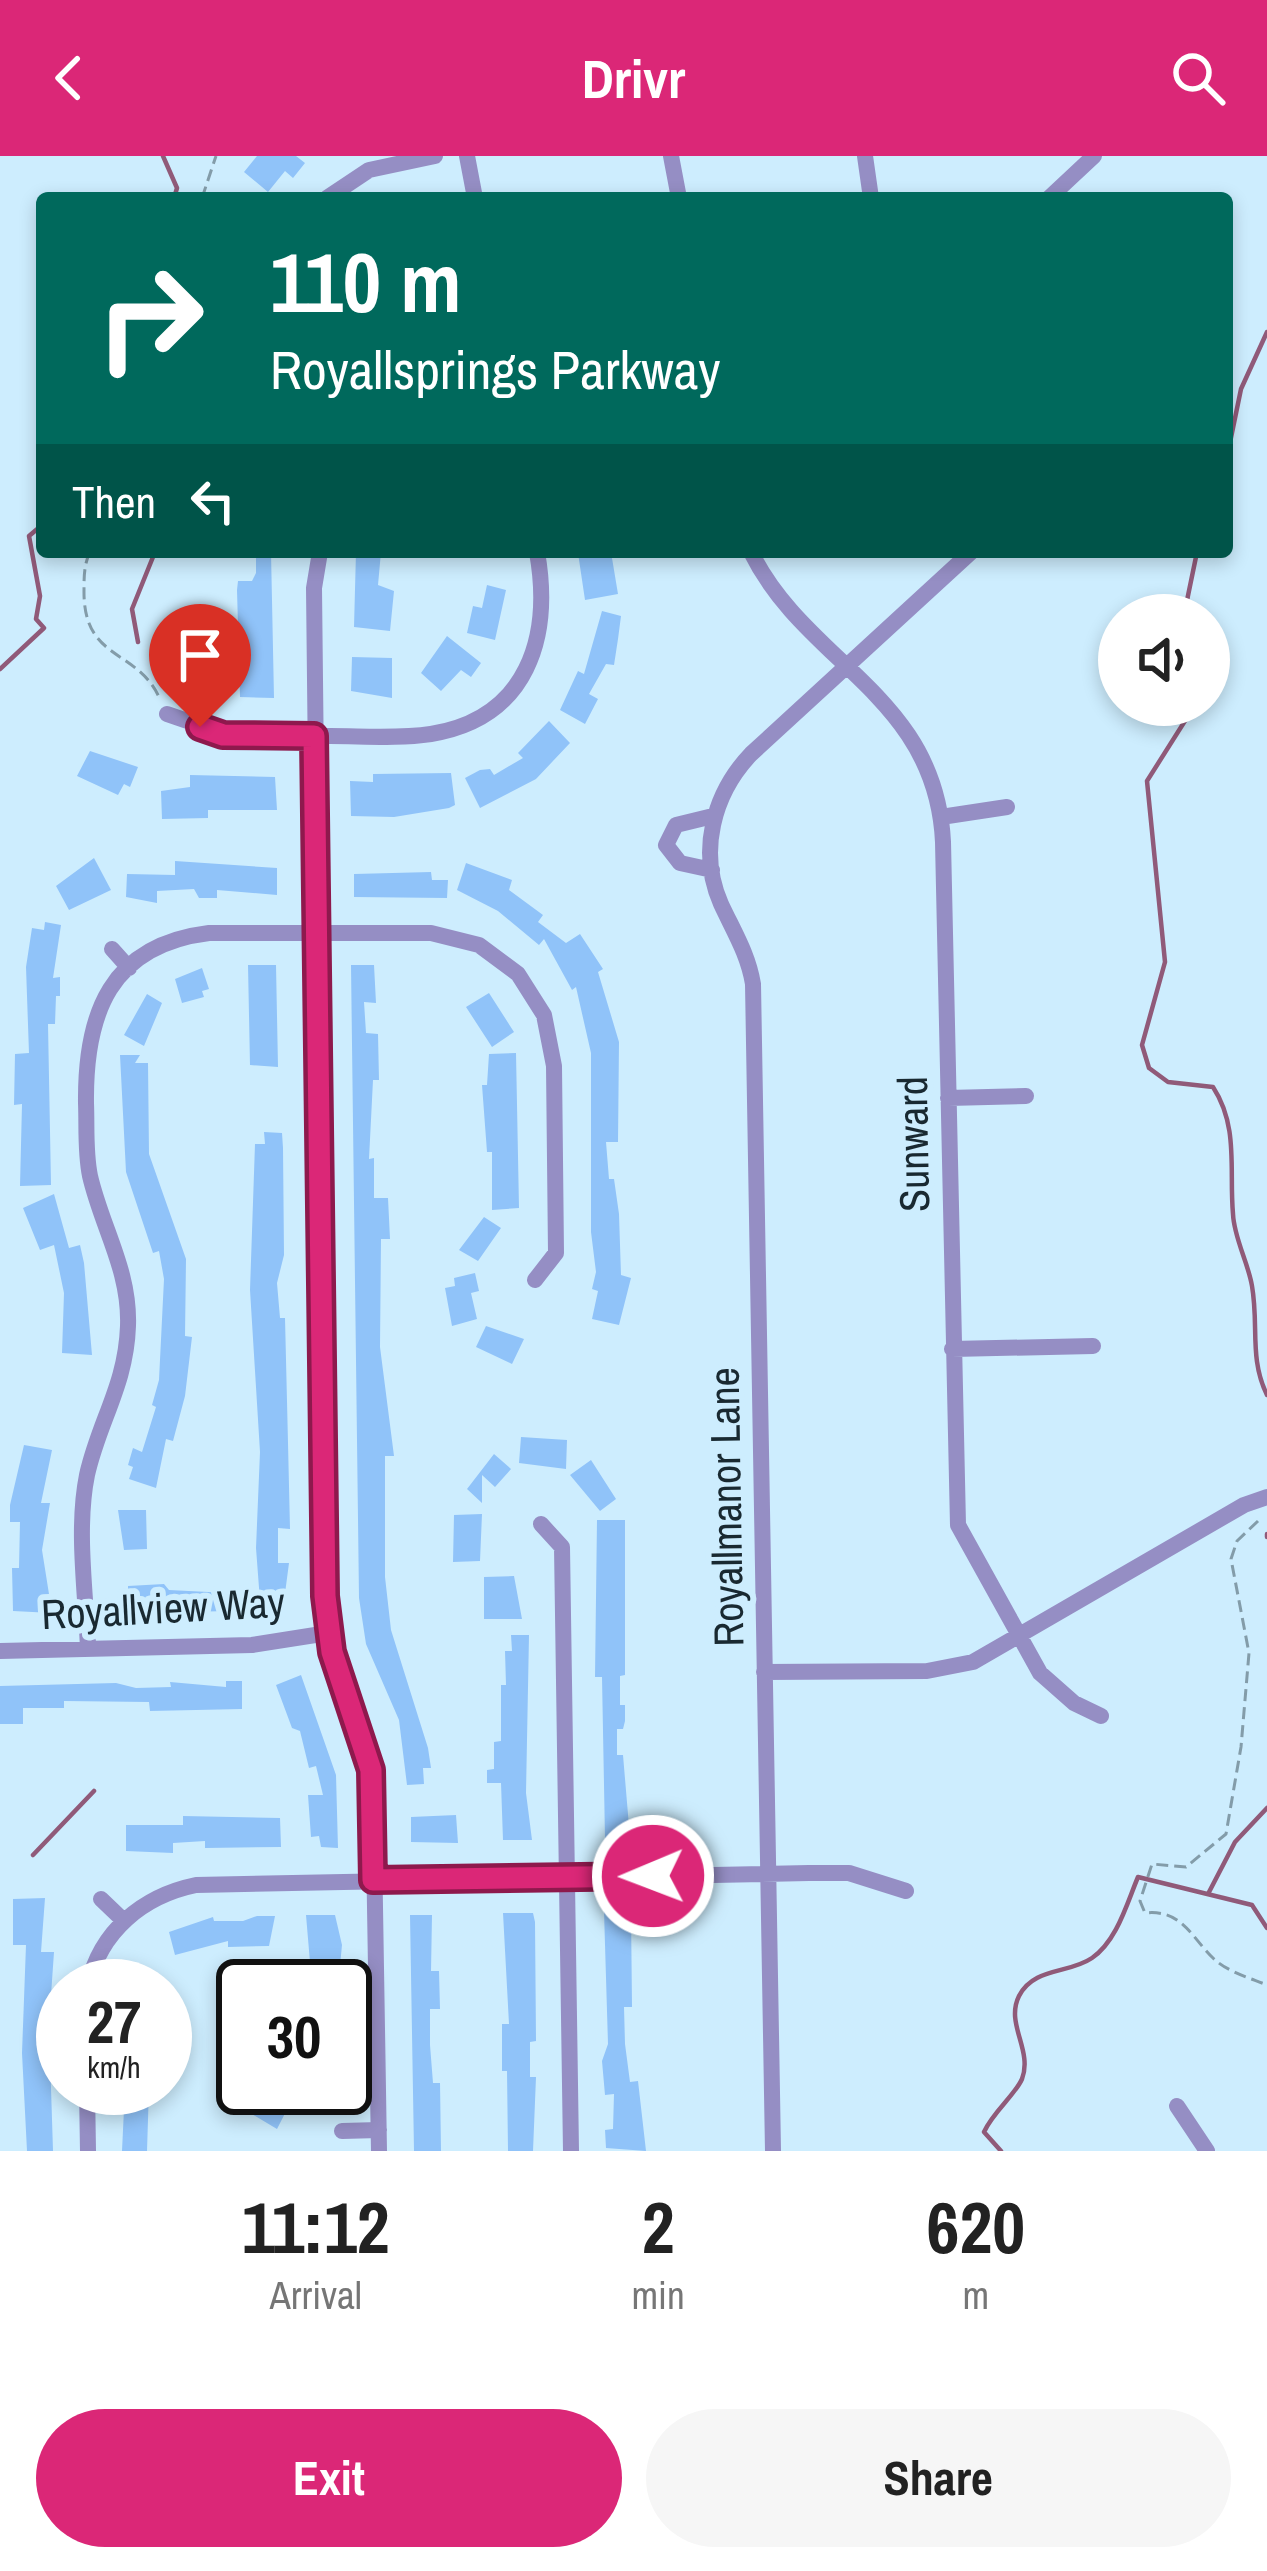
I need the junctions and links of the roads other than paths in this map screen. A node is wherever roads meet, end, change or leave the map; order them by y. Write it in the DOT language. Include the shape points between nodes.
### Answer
graph roads {
  1 [pos="435,156"];
  2 [pos="467,156"];
  3 [pos="671,156"];
  4 [pos="865,156"];
  5 [pos="1094,156"];
  6 [pos="336,192"];
  7 [pos="474,192"];
  8 [pos="678,192"];
  9 [pos="870,192"];
  10 [pos="1055,192"];
  11 [pos="319,558"];
  12 [pos="538,558"];
  13 [pos="755,558"];
  14 [pos="964,558"];
  15 [pos="848,665"];
  16 [pos="167,714"];
  17 [pos="314,736"];
  18 [pos="1007,807"];
  19 [pos="713,816"];
  20 [pos="941,818"];
  21 [pos="712,870"];
  22 [pos="314,932"];
  23 [pos="112,949"];
  24 [pos="129,968"];
  25 [pos="1026,1096"];
  26 [pos="948,1098"];
  27 [pos="535,1280"];
  28 [pos="1093,1346"];
  29 [pos="952,1349"];
  30 [pos="1260,1499"];
  31 [pos="541,1524"];
  32 [pos="328,1633"];
  33 [pos="1019,1636"];
  34 [pos="88,1649"];
  35 [pos="0,1651"];
  36 [pos="764,1672"];
  37 [pos="1101,1717"];
  38 [pos="768,1873"];
  39 [pos="566,1877"];
  40 [pos="373,1880"];
  41 [pos="906,1891"];
  42 [pos="100,1899"];
  43 [pos="124,1921"];
  44 [pos="97,1959"];
  45 [pos="1177,2106"];
  46 [pos="87,2115"];
  47 [pos="379,2130"];
  48 [pos="342,2131"];
  49 [pos="88,2151"];
  50 [pos="379,2151"];
  51 [pos="572,2151"];
  52 [pos="772,2151"];
  53 [pos="1207,2151"];
  1 -- 6 [label="street" via="369,170"];
  2 -- 7 [label="street"];
  3 -- 8 [label="street"];
  4 -- 9 [label="street"];
  5 -- 10 [label="street"];
  11 -- 17 [label="street"];
  12 -- 17 [label="street" via="540,640 499,703 427,735"];
  13 -- 15 [label="street, Sunward"];
  14 -- 15 [label="street, Royallmanor Lane"];
  15 -- 19 [label="street, Royallmanor Lane" via="742,762"];
  15 -- 20 [label="street, Sunward" via="911,736"];
  16 -- 17 [label="street" via="223,735"];
  17 -- 22 [label="street"];
  18 -- 20 [label="street"];
  19 -- 21 [label="street, Royallmanor Lane"];
  19 -- 21 [label="street" via="676,825 666,845 680,863"];
  20 -- 26 [label="street, Sunward"];
  21 -- 36 [label="street, Royallmanor Lane" via="753,984"];
  22 -- 24 [label="street" via="184,937"];
  22 -- 27 [label="street" via="460,938 506,963 532,992 553,1053 556,1253"];
  22 -- 32 [label="street"];
  23 -- 24 [label="street"];
  24 -- 34 [label="street" via="97,1010 86,1051 88,1165 118,1252 128,1313 117,1400 85,1491"];
  25 -- 26 [label="street"];
  26 -- 29 [label="street, Sunward"];
  28 -- 29 [label="street"];
  29 -- 33 [label="street, Sunward" via="958,1526"];
  30 -- 33 [label="street"];
  31 -- 39 [label="street" via="562,1547"];
  32 -- 34 [label="street, Royallview Way" via="252,1646"];
  32 -- 40 [label="street" via="368,1754"];
  33 -- 36 [label="street" via="951,1669"];
  33 -- 37 [label="street, Sunward" via="1054,1688"];
  34 -- 35 [label="street, Royallview Way"];
  36 -- 38 [label="street, Royallmanor Lane"];
  38 -- 39 [label="street"];
  38 -- 41 [label="street" via="849,1874"];
  38 -- 52 [label="street, Royallmanor Lane"];
  39 -- 40 [label="street"];
  39 -- 51 [label="street"];
  40 -- 43 [label="street" via="192,1885"];
  40 -- 47 [label="street"];
  42 -- 43 [label="street"];
  43 -- 44 [label="street"];
  45 -- 53 [label="street"];
  46 -- 49 [label="street"];
  47 -- 48 [label="street"];
  47 -- 50 [label="street"];
}
